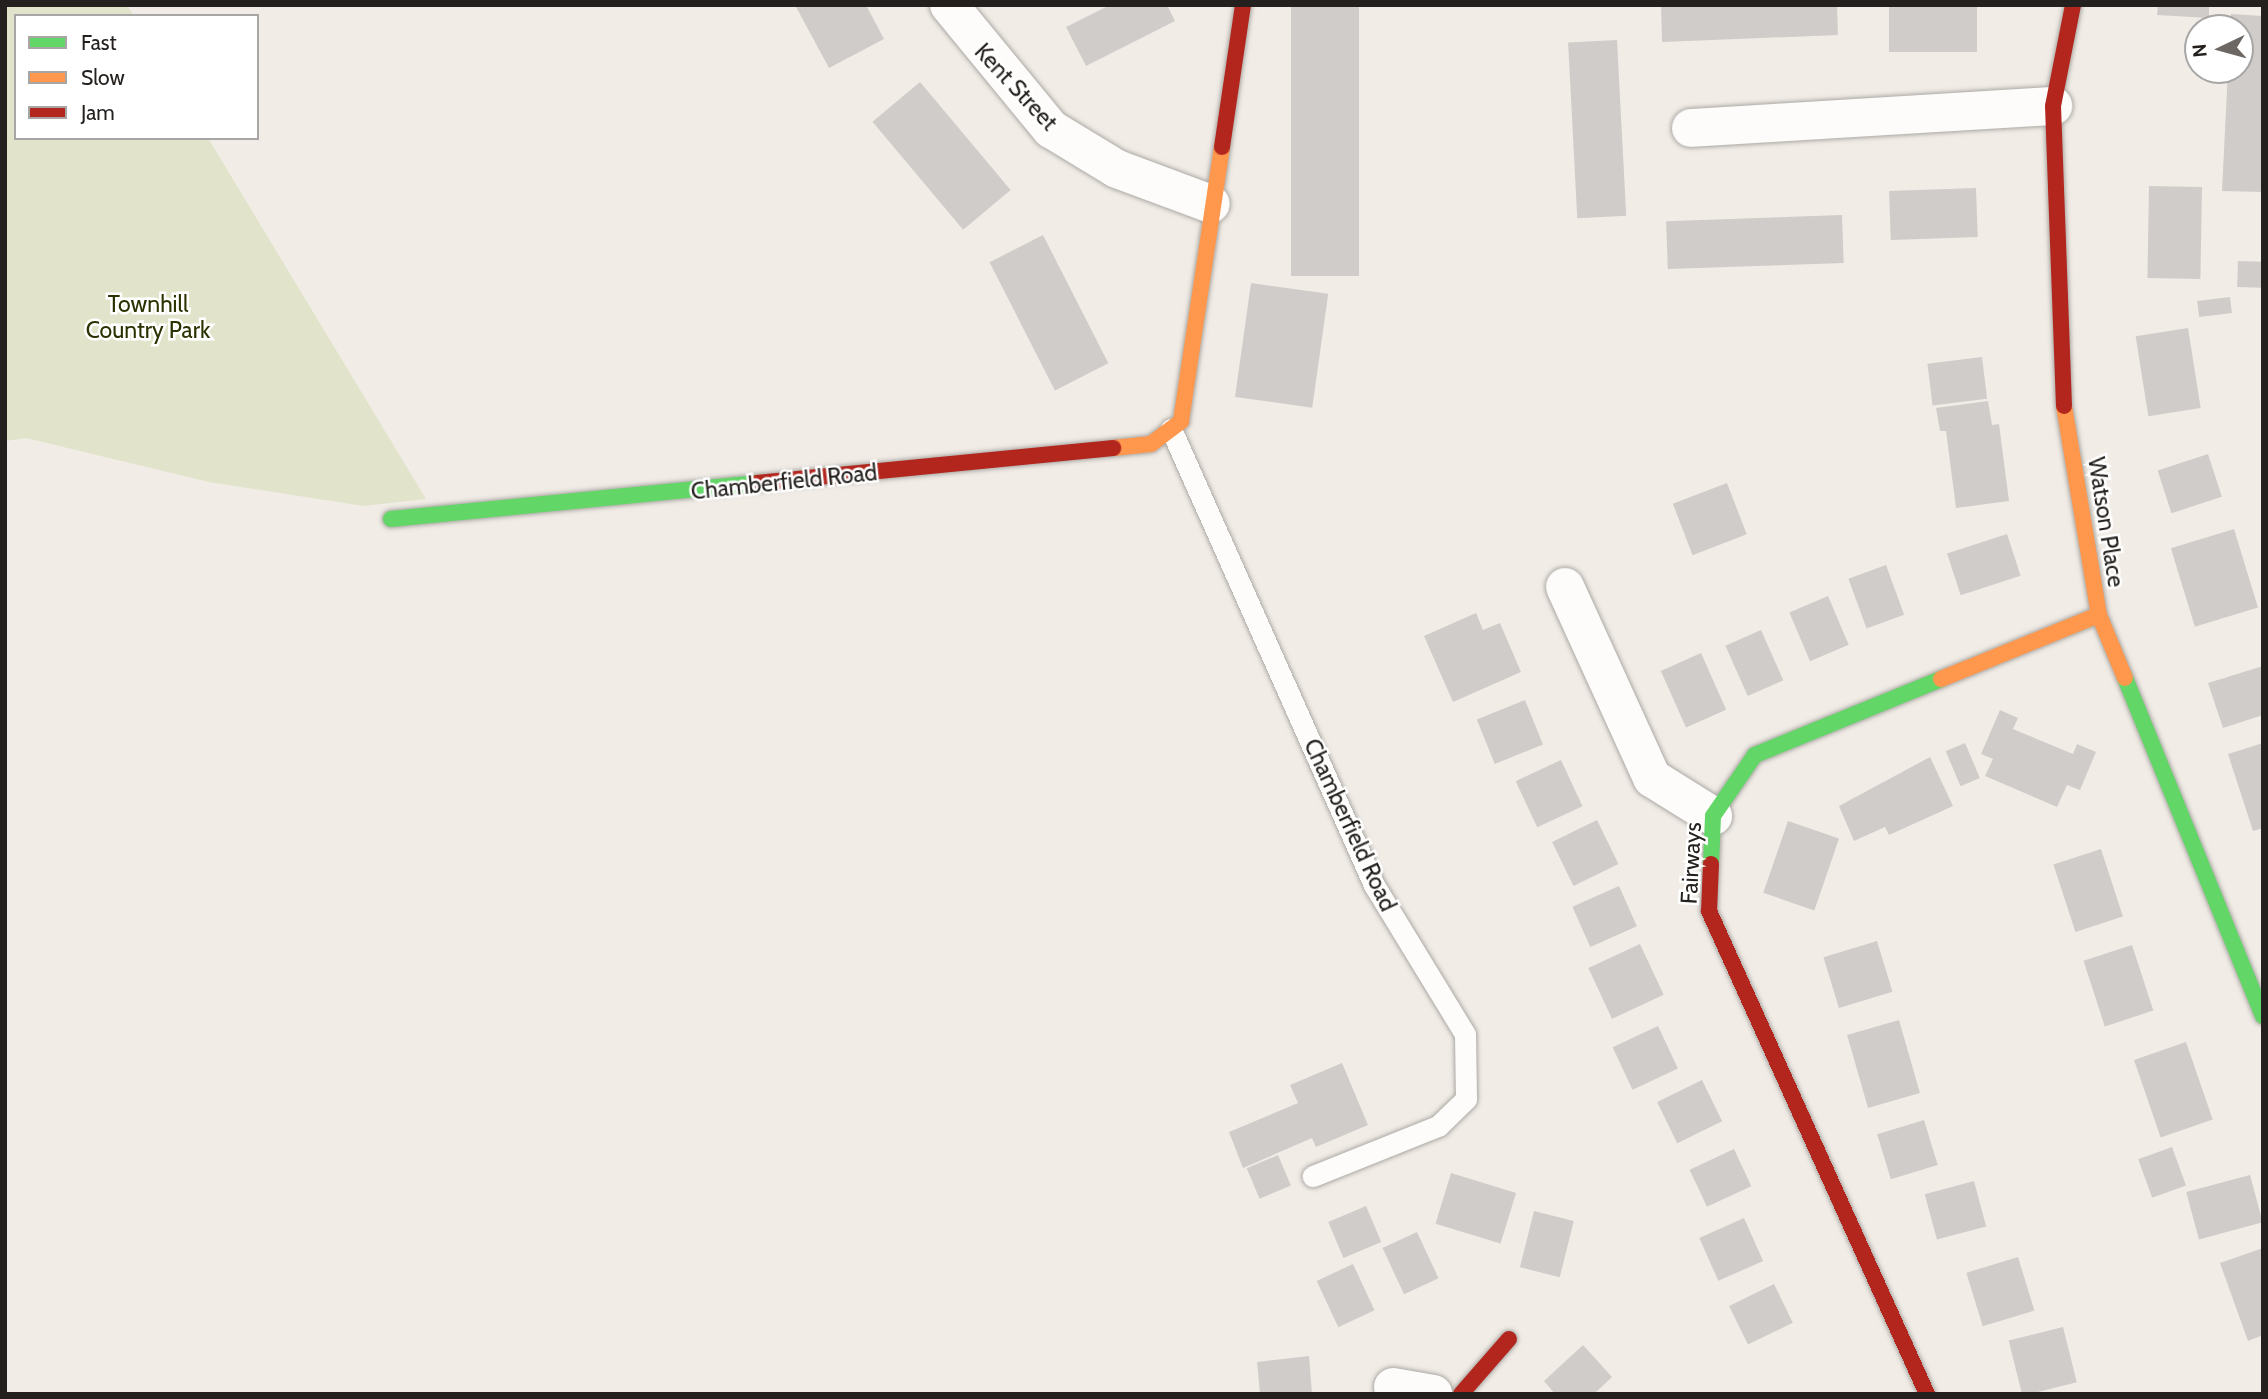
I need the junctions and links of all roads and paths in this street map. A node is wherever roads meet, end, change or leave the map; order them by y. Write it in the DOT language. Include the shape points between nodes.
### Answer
graph roads {
  1 [pos="948,5"];
  2 [pos="1243,5"];
  3 [pos="2073,5"];
  4 [pos="2053,106"];
  5 [pos="1691,128"];
  6 [pos="1211,204"];
  7 [pos="1171,429"];
  8 [pos="391,519"];
  9 [pos="1565,587"];
  10 [pos="2099,615"];
  11 [pos="1713,816"];
  12 [pos="2263,1017"];
  13 [pos="1313,1176"];
  14 [pos="1509,1339"];
  15 [pos="1393,1387"];
  16 [pos="1433,1394"];
  17 [pos="1461,1394"];
  18 [pos="1927,1394"];
  1 -- 6 [label="street, Kent Street" via="1051,129 1117,169"];
  2 -- 6 [label="street"];
  3 -- 4 [label="street, Watson Place"];
  4 -- 5 [label="street"];
  4 -- 10 [label="street, Watson Place" via="2058,370"];
  6 -- 7 [label="street" via="1181,421"];
  7 -- 8 [label="street, Chamberfield Road" via="1151,444"];
  7 -- 13 [label="lane, Chamberfield Road" via="1374,885 1465,1034 1466,1099 1438,1126"];
  9 -- 11 [label="street" via="1652,778"];
  10 -- 11 [label="street, Fairways" via="1755,755"];
  10 -- 12 [label="street, Watson Place"];
  11 -- 18 [label="street, Fairways" via="1709,911"];
  14 -- 17 [label="street"];
  15 -- 16 [label="street"];
}
